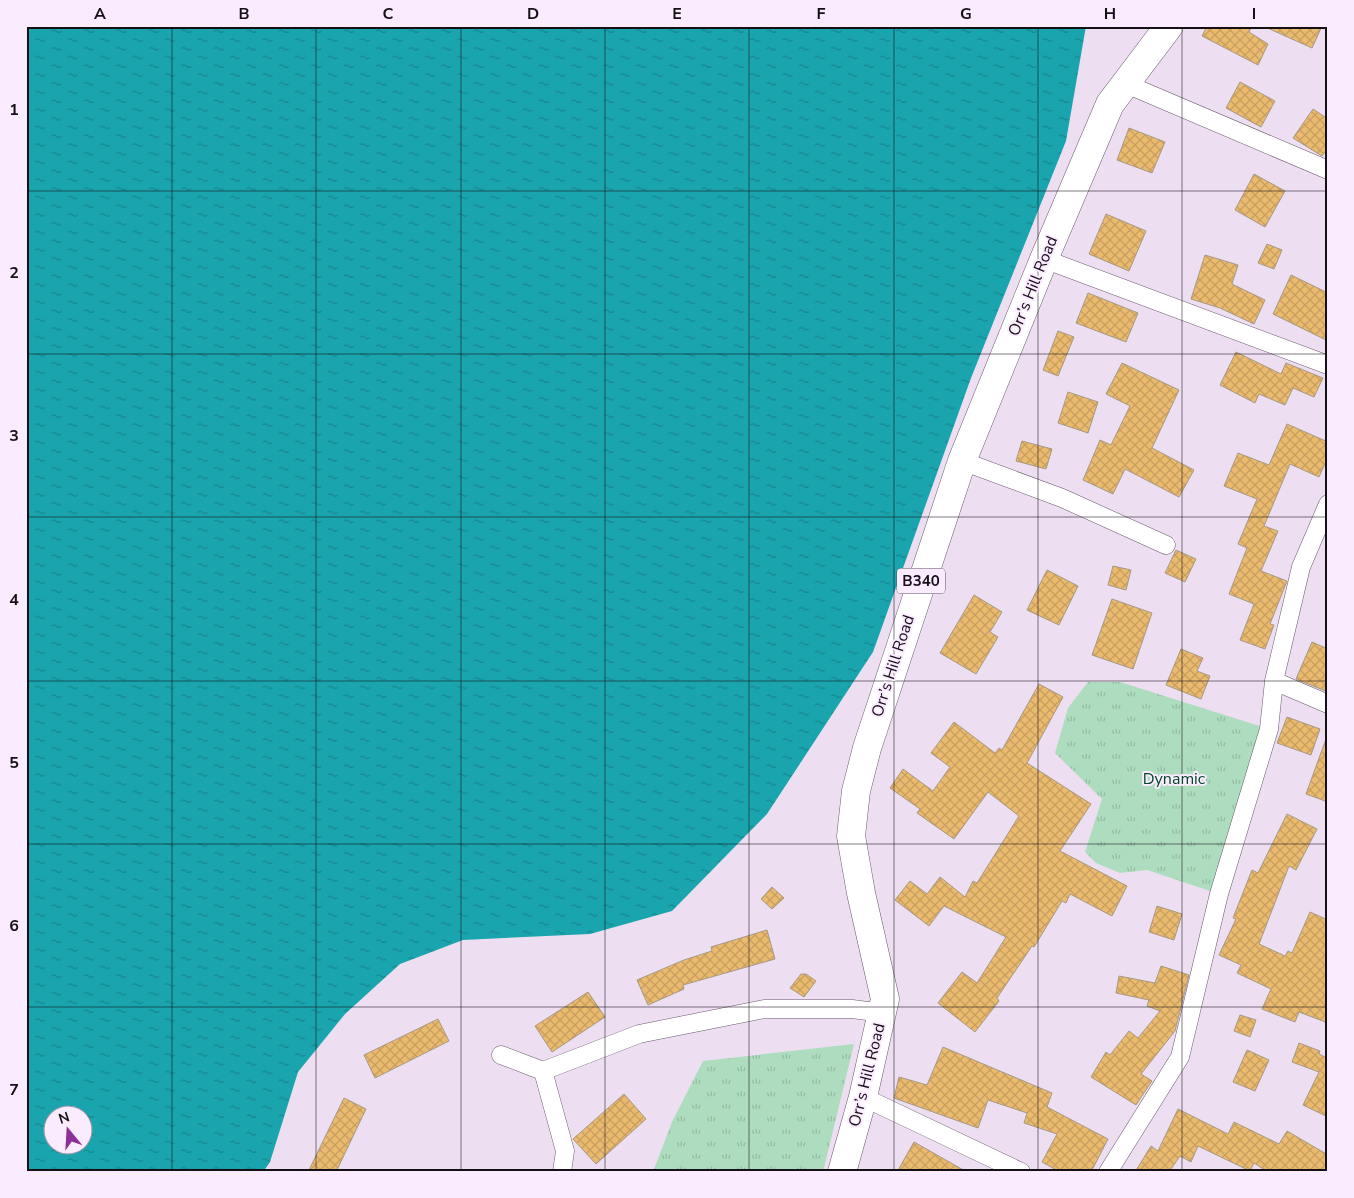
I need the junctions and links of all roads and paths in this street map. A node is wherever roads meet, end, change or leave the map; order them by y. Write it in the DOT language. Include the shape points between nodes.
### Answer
graph roads {
  1 [pos="1169,26"];
  2 [pos="1126,84"];
  3 [pos="1328,170"];
  4 [pos="1044,259"];
  5 [pos="1328,365"];
  6 [pos="962,461"];
  7 [pos="1328,504"];
  8 [pos="1166,545"];
  9 [pos="1274,680"];
  10 [pos="1328,704"];
  11 [pos="883,1013"];
  12 [pos="501,1054"];
  13 [pos="543,1071"];
  14 [pos="863,1097"];
  15 [pos="562,1172"];
  16 [pos="842,1172"];
  17 [pos="1021,1172"];
  18 [pos="1108,1172"];
  1 -- 2 [label="main road, Orr’s Hill Road / B340"];
  2 -- 3 [label="street"];
  2 -- 4 [label="main road, Orr’s Hill Road / B340" via="1110,104"];
  4 -- 5 [label="street"];
  4 -- 6 [label="main road, Orr’s Hill Road / B340"];
  6 -- 8 [label="street" via="1062,498"];
  6 -- 11 [label="main road, Orr’s Hill Road / B340" via="887,681 856,791 852,836 885,999"];
  7 -- 9 [label="street" via="1301,567"];
  9 -- 10 [label="street"];
  9 -- 18 [label="street" via="1269,729 1218,894 1180,1057"];
  11 -- 13 [label="street" via="852,1009 764,1009 639,1034"];
  11 -- 14 [label="main road, Orr’s Hill Road / B340"];
  12 -- 13 [label="street"];
  13 -- 15 [label="street" via="565,1151"];
  14 -- 16 [label="main road, Orr’s Hill Road / B340"];
  14 -- 17 [label="street"];
}
